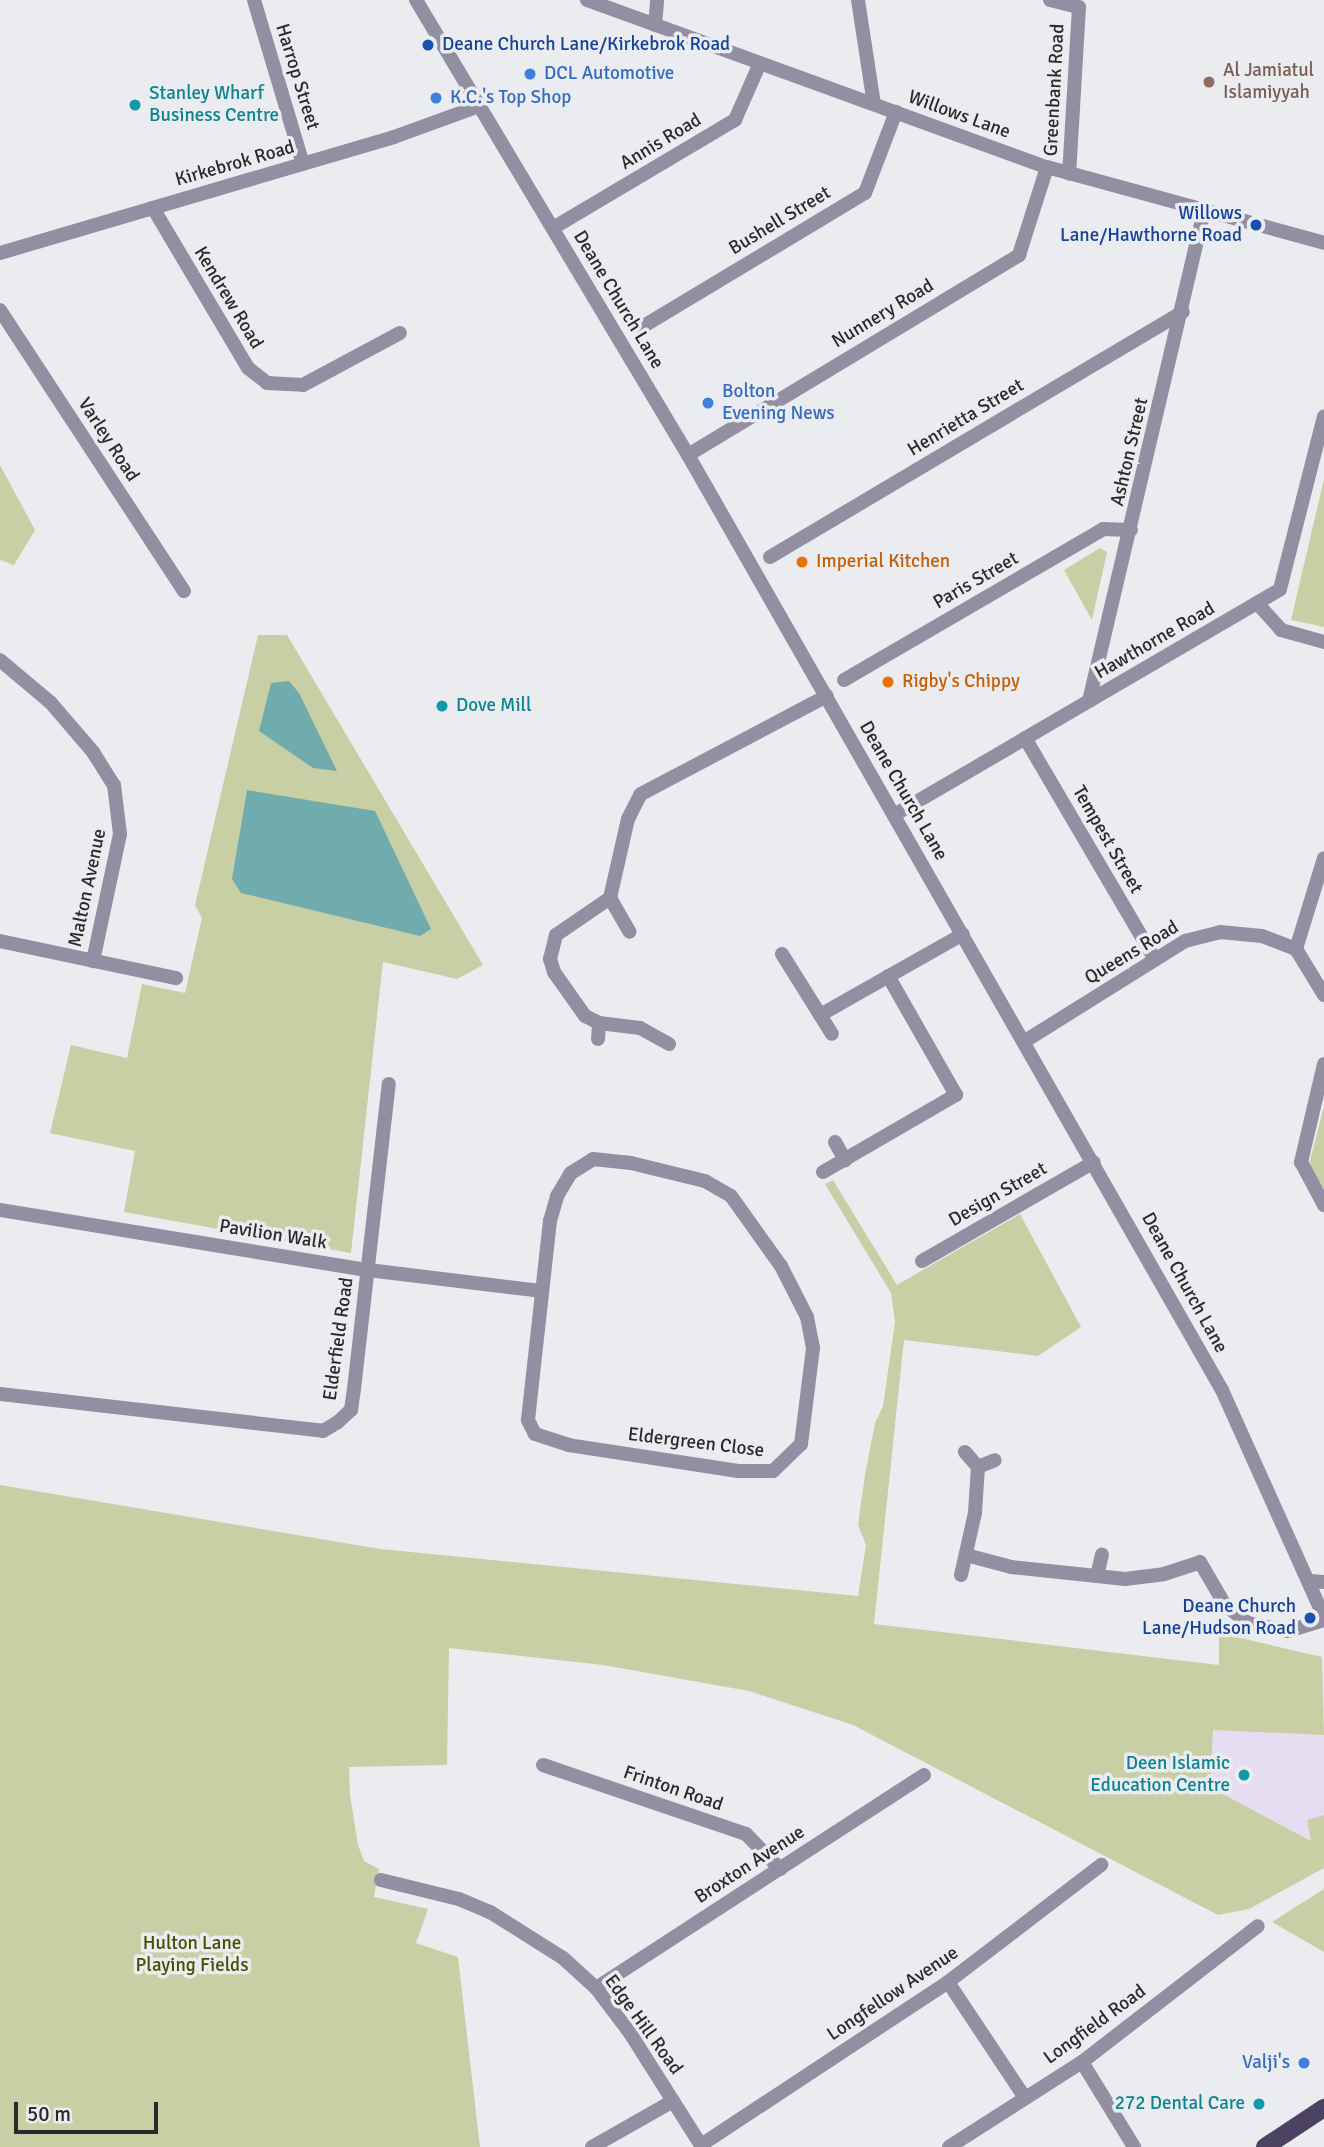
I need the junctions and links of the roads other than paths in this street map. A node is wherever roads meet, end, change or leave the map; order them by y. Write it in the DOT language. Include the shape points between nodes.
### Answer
graph roads {
  1 [pos="254,0"];
  2 [pos="416,0"];
  3 [pos="587,0"];
  4 [pos="657,0"];
  5 [pos="858,0"];
  6 [pos="1050,0"];
  7 [pos="655,25"];
  8 [pos="760,63"];
  9 [pos="874,104"];
  10 [pos="479,106"];
  11 [pos="896,112"];
  12 [pos="303,164"];
  13 [pos="1047,167"];
  14 [pos="1069,174"];
  15 [pos="153,208"];
  16 [pos="1204,211"];
  17 [pos="553,228"];
  18 [pos="1324,243"];
  19 [pos="0,253"];
  20 [pos="0,310"];
  21 [pos="1183,312"];
  22 [pos="642,327"];
  23 [pos="400,334"];
  24 [pos="1324,417"];
  25 [pos="688,455"];
  26 [pos="1130,530"];
  27 [pos="769,557"];
  28 [pos="184,591"];
  29 [pos="1257,603"];
  30 [pos="1324,642"];
  31 [pos="0,660"];
  32 [pos="844,680"];
  33 [pos="827,696"];
  34 [pos="1089,701"];
  35 [pos="1025,738"];
  36 [pos="894,814"];
  37 [pos="1324,858"];
  38 [pos="610,898"];
  39 [pos="630,932"];
  40 [pos="962,934"];
  41 [pos="0,942"];
  42 [pos="1296,949"];
  43 [pos="782,954"];
  44 [pos="1155,960"];
  45 [pos="93,961"];
  46 [pos="888,976"];
  47 [pos="176,978"];
  48 [pos="1324,995"];
  49 [pos="820,1015"];
  50 [pos="599,1023"];
  51 [pos="832,1034"];
  52 [pos="598,1039"];
  53 [pos="1025,1041"];
  54 [pos="669,1044"];
  55 [pos="1324,1064"];
  56 [pos="389,1084"];
  57 [pos="835,1142"];
  58 [pos="845,1160"];
  59 [pos="1094,1163"];
  60 [pos="823,1172"];
  61 [pos="1324,1205"];
  62 [pos="0,1210"];
  63 [pos="922,1261"];
  64 [pos="368,1270"];
  65 [pos="541,1291"];
  66 [pos="0,1394"];
  67 [pos="965,1452"];
  68 [pos="995,1461"];
  69 [pos="978,1466"];
  70 [pos="966,1555"];
  71 [pos="1102,1555"];
  72 [pos="961,1575"];
  73 [pos="1097,1576"];
  74 [pos="1317,1581"];
  75 [pos="1324,1618"];
  76 [pos="543,1765"];
  77 [pos="924,1775"];
  78 [pos="1101,1865"];
  79 [pos="780,1868"];
  80 [pos="382,1880"];
  81 [pos="1258,1926"];
  82 [pos="948,1982"];
  83 [pos="596,1988"];
  84 [pos="1082,2062"];
  85 [pos="1025,2098"];
  86 [pos="673,2101"];
  87 [pos="1324,2108"];
  88 [pos="701,2146"];
  89 [pos="592,2147"];
  90 [pos="949,2147"];
  91 [pos="1134,2147"];
  92 [pos="1265,2147"];
  1 -- 12 [label="street, Harrop Street"];
  2 -- 10 [label="street, Deane Church Lane"];
  3 -- 7 [label="street, Willows Lane"];
  4 -- 7 [label="street"];
  5 -- 9 [label="street"];
  6 -- 14 [label="street, Greenbank Road" via="1079,7"];
  7 -- 8 [label="street, Willows Lane"];
  8 -- 9 [label="street, Willows Lane"];
  8 -- 17 [label="street, Annis Road" via="735,120"];
  9 -- 11 [label="street, Willows Lane"];
  10 -- 12 [label="street, Kirkebrok Road"];
  10 -- 17 [label="street, Deane Church Lane"];
  11 -- 13 [label="street, Willows Lane"];
  11 -- 22 [label="street, Bushell Street" via="865,192"];
  12 -- 15 [label="street, Kirkebrok Road"];
  13 -- 14 [label="street, Willows Lane"];
  13 -- 25 [label="street, Nunnery Road" via="1019,255"];
  14 -- 16 [label="street, Willows Lane"];
  15 -- 19 [label="street, Kirkebrok Road"];
  15 -- 23 [label="street, Kendrew Road" via="248,368 267,383 303,386"];
  16 -- 18 [label="street, Willows Lane"];
  16 -- 21 [label="street, Ashton Street"];
  17 -- 25 [label="street, Deane Church Lane"];
  20 -- 28 [label="street, Varley Road"];
  21 -- 26 [label="street, Ashton Street"];
  21 -- 27 [label="street, Henrietta Street"];
  24 -- 29 [label="street, Hawthorne Road" via="1280,589"];
  25 -- 33 [label="street, Deane Church Lane"];
  26 -- 32 [label="street, Paris Street" via="1103,528"];
  26 -- 34 [label="street, Ashton Street"];
  29 -- 30 [label="street" via="1281,631"];
  29 -- 34 [label="street, Hawthorne Road"];
  31 -- 45 [label="street, Malton Avenue" via="51,703 114,785 120,834"];
  33 -- 36 [label="street, Deane Church Lane"];
  33 -- 38 [label="street" via="641,794 628,819"];
  34 -- 35 [label="street, Hawthorne Road"];
  35 -- 36 [label="street, Hawthorne Road"];
  35 -- 44 [label="street, Tempest Street"];
  36 -- 40 [label="street, Deane Church Lane"];
  37 -- 42 [label="street"];
  38 -- 39 [label="street"];
  38 -- 50 [label="street" via="562,927 550,959 566,994 585,1016"];
  40 -- 46 [label="street"];
  40 -- 53 [label="street, Deane Church Lane"];
  41 -- 45 [label="street"];
  42 -- 44 [label="street, Queens Road" via="1262,936 1220,932 1185,941"];
  42 -- 48 [label="street"];
  43 -- 49 [label="street"];
  44 -- 53 [label="street, Queens Road"];
  45 -- 47 [label="street"];
  46 -- 49 [label="street"];
  46 -- 58 [label="street" via="956,1095"];
  49 -- 51 [label="street"];
  50 -- 52 [label="street"];
  50 -- 54 [label="street" via="640,1028"];
  53 -- 59 [label="street, Deane Church Lane"];
  55 -- 61 [label="street" via="1301,1162"];
  56 -- 64 [label="street, Elderfield Road"];
  57 -- 58 [label="street"];
  58 -- 60 [label="street"];
  59 -- 63 [label="street, Design Street"];
  59 -- 74 [label="street, Deane Church Lane" via="1222,1390"];
  62 -- 64 [label="street, Pavilion Walk"];
  64 -- 65 [label="street, Pavilion Walk"];
  64 -- 66 [label="street, Elderfield Road" via="351,1409 323,1431"];
  65 -- 65 [label="street, Eldergreen Close" via="557,1196 571,1173 593,1159 684,1175 732,1196 757,1227 807,1317 813,1348 801,1444 773,1471 738,1471 569,1445 535,1434 528,1420"];
  67 -- 69 [label="street"];
  68 -- 69 [label="street"];
  69 -- 70 [label="street"];
  70 -- 72 [label="street"];
  70 -- 73 [label="street" via="1010,1567"];
  71 -- 73 [label="street"];
  73 -- 75 [label="street" via="1164,1574 1200,1562 1225,1605 1248,1623 1288,1631"];
  74 -- 75 [label="street, Deane Church Lane"];
  76 -- 79 [label="street, Frinton Road" via="746,1834"];
  77 -- 79 [label="street, Broxton Avenue"];
  78 -- 82 [label="street, Longfellow Avenue"];
  79 -- 83 [label="street, Broxton Avenue"];
  80 -- 83 [label="street, Edge Hill Road" via="459,1899 490,1912 563,1958"];
  81 -- 84 [label="street, Longfield Road"];
  82 -- 85 [label="street"];
  82 -- 88 [label="street, Longfellow Avenue"];
  83 -- 86 [label="street, Edge Hill Road"];
  84 -- 85 [label="street, Longfield Road"];
  84 -- 91 [label="street"];
  85 -- 90 [label="street, Longfield Road"];
  86 -- 88 [label="street, Edge Hill Road"];
  86 -- 89 [label="street"];
  87 -- 92 [label="main road"];
}
